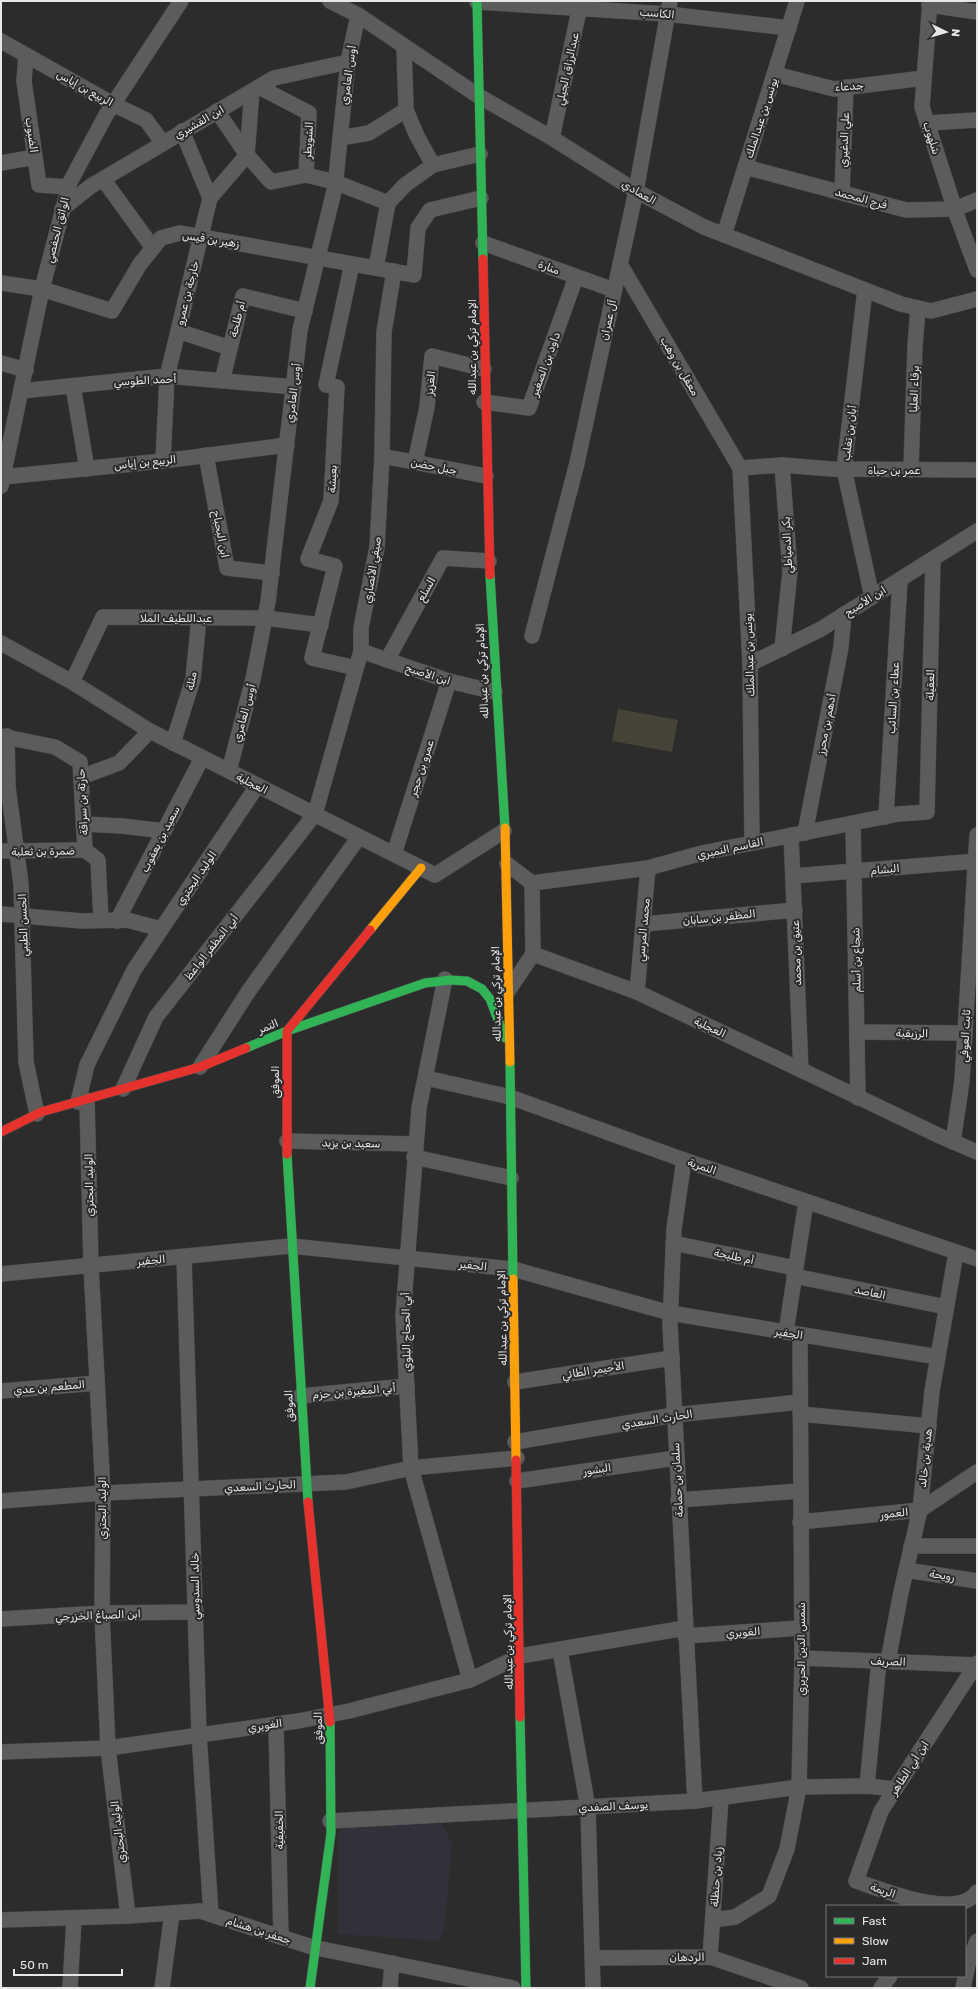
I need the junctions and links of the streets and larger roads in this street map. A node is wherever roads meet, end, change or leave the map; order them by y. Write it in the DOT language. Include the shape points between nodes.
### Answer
graph roads {
  1 [pos="181,1"];
  2 [pos="330,1"];
  3 [pos="797,1"];
  4 [pos="477,2"];
  5 [pos="929,3"];
  6 [pos="580,4"];
  7 [pos="668,7"];
  8 [pos="977,12"];
  9 [pos="358,16"];
  10 [pos="789,28"];
  11 [pos="1,41"];
  12 [pos="404,46"];
  13 [pos="26,55"];
  14 [pos="348,62"];
  15 [pos="775,74"];
  16 [pos="924,78"];
  17 [pos="256,88"];
  18 [pos="846,88"];
  19 [pos="477,95"];
  20 [pos="113,104"];
  21 [pos="406,110"];
  22 [pos="217,111"];
  23 [pos="977,120"];
  24 [pos="927,123"];
  25 [pos="182,131"];
  26 [pos="340,138"];
  27 [pos="552,138"];
  28 [pos="163,143"];
  29 [pos="480,154"];
  30 [pos="247,155"];
  31 [pos="35,157"];
  32 [pos="2,161"];
  33 [pos="433,164"];
  34 [pos="745,167"];
  35 [pos="306,175"];
  36 [pos="103,179"];
  37 [pos="335,182"];
  38 [pos="68,187"];
  39 [pos="636,191"];
  40 [pos="842,193"];
  41 [pos="210,198"];
  42 [pos="481,198"];
  43 [pos="977,200"];
  44 [pos="388,203"];
  45 [pos="62,209"];
  46 [pos="955,209"];
  47 [pos="724,235"];
  48 [pos="201,237"];
  49 [pos="483,243"];
  50 [pos="153,248"];
  51 [pos="318,258"];
  52 [pos="352,264"];
  53 [pos="620,264"];
  54 [pos="376,268"];
  55 [pos="977,270"];
  56 [pos="394,271"];
  57 [pos="576,277"];
  58 [pos="1,283"];
  59 [pos="42,289"];
  60 [pos="614,290"];
  61 [pos="865,290"];
  62 [pos="977,299"];
  63 [pos="918,308"];
  64 [pos="305,311"];
  65 [pos="178,331"];
  66 [pos="230,348"];
  67 [pos="1,363"];
  68 [pos="484,369"];
  69 [pos="26,370"];
  70 [pos="167,376"];
  71 [pos="222,381"];
  72 [pos="73,386"];
  73 [pos="294,387"];
  74 [pos="21,391"];
  75 [pos="484,402"];
  76 [pos="287,445"];
  77 [pos="5,448"];
  78 [pos="206,455"];
  79 [pos="382,456"];
  80 [pos="163,461"];
  81 [pos="415,462"];
  82 [pos="782,465"];
  83 [pos="740,468"];
  84 [pos="87,469"];
  85 [pos="844,469"];
  86 [pos="911,470"];
  87 [pos="977,470"];
  88 [pos="486,476"];
  89 [pos="2,482"];
  90 [pos="977,531"];
  91 [pos="933,559"];
  92 [pos="489,561"];
  93 [pos="272,573"];
  94 [pos="900,580"];
  95 [pos="872,597"];
  96 [pos="844,614"];
  97 [pos="199,618"];
  98 [pos="264,618"];
  99 [pos="321,625"];
  100 [pos="532,636"];
  101 [pos="1,643"];
  102 [pos="782,649"];
  103 [pos="361,651"];
  104 [pos="387,660"];
  105 [pos="750,664"];
  106 [pos="356,668"];
  107 [pos="449,681"];
  108 [pos="72,682"];
  109 [pos="495,692"];
  110 [pos="150,731"];
  111 [pos="4,736"];
  112 [pos="173,743"];
  113 [pos="202,758"];
  114 [pos="229,771"];
  115 [pos="81,777"];
  116 [pos="257,786"];
  117 [pos="5,793"];
  118 [pos="927,812"];
  119 [pos="315,814"];
  120 [pos="886,816"];
  121 [pos="853,823"];
  122 [pos="83,824"];
  123 [pos="164,831"];
  124 [pos="504,831"];
  125 [pos="798,834"];
  126 [pos="977,834"];
  127 [pos="359,837"];
  128 [pos="752,843"];
  129 [pos="85,850"];
  130 [pos="1,851"];
  131 [pos="17,851"];
  132 [pos="394,854"];
  133 [pos="976,861"];
  134 [pos="507,864"];
  135 [pos="421,868"];
  136 [pos="648,868"];
  137 [pos="854,871"];
  138 [pos="793,876"];
  139 [pos="532,883"];
  140 [pos="795,910"];
  141 [pos="1,914"];
  142 [pos="23,916"];
  143 [pos="101,920"];
  144 [pos="117,920"];
  145 [pos="644,924"];
  146 [pos="161,929"];
  147 [pos="533,954"];
  148 [pos="445,979"];
  149 [pos="508,992"];
  150 [pos="637,992"];
  151 [pos="287,1031"];
  152 [pos="858,1032"];
  153 [pos="965,1033"];
  154 [pos="509,1050"];
  155 [pos="200,1067"];
  156 [pos="801,1070"];
  157 [pos="426,1078"];
  158 [pos="123,1089"];
  159 [pos="510,1097"];
  160 [pos="858,1098"];
  161 [pos="82,1101"];
  162 [pos="37,1114"];
  163 [pos="1,1132"];
  164 [pos="287,1141"];
  165 [pos="953,1142"];
  166 [pos="415,1151"];
  167 [pos="977,1152"];
  168 [pos="684,1160"];
  169 [pos="511,1178"];
  170 [pos="806,1202"];
  171 [pos="673,1243"];
  172 [pos="291,1246"];
  173 [pos="956,1253"];
  174 [pos="184,1257"];
  175 [pos="406,1258"];
  176 [pos="977,1259"];
  177 [pos="91,1266"];
  178 [pos="513,1269"];
  179 [pos="795,1272"];
  180 [pos="1,1274"];
  181 [pos="946,1307"];
  182 [pos="670,1313"];
  183 [pos="793,1333"];
  184 [pos="938,1357"];
  185 [pos="672,1358"];
  186 [pos="515,1382"];
  187 [pos="97,1383"];
  188 [pos="407,1386"];
  189 [pos="1,1391"];
  190 [pos="300,1396"];
  191 [pos="800,1408"];
  192 [pos="674,1416"];
  193 [pos="928,1426"];
  194 [pos="515,1442"];
  195 [pos="517,1458"];
  196 [pos="676,1458"];
  197 [pos="412,1468"];
  198 [pos="977,1472"];
  199 [pos="517,1481"];
  200 [pos="306,1484"];
  201 [pos="193,1489"];
  202 [pos="800,1491"];
  203 [pos="103,1493"];
  204 [pos="678,1500"];
  205 [pos="1,1501"];
  206 [pos="920,1510"];
  207 [pos="800,1522"];
  208 [pos="911,1546"];
  209 [pos="977,1546"];
  210 [pos="906,1570"];
  211 [pos="977,1581"];
  212 [pos="196,1612"];
  213 [pos="102,1614"];
  214 [pos="1,1619"];
  215 [pos="800,1628"];
  216 [pos="685,1632"];
  217 [pos="560,1650"];
  218 [pos="520,1656"];
  219 [pos="802,1658"];
  220 [pos="883,1661"];
  221 [pos="976,1664"];
  222 [pos="470,1680"];
  223 [pos="330,1715"];
  224 [pos="276,1724"];
  225 [pos="199,1734"];
  226 [pos="108,1748"];
  227 [pos="1,1752"];
  228 [pos="867,1786"];
  229 [pos="799,1787"];
  230 [pos="895,1789"];
  231 [pos="720,1798"];
  232 [pos="695,1801"];
  233 [pos="588,1808"];
  234 [pos="521,1811"];
  235 [pos="330,1821"];
  236 [pos="856,1881"];
  237 [pos="977,1892"];
  238 [pos="942,1904"];
  239 [pos="172,1913"];
  240 [pos="211,1914"];
  241 [pos="128,1916"];
  242 [pos="74,1918"];
  243 [pos="1,1920"];
  244 [pos="713,1920"];
  245 [pos="281,1937"];
  246 [pos="977,1941"];
  247 [pos="317,1948"];
  248 [pos="710,1957"];
  249 [pos="592,1958"];
  250 [pos="392,1963"];
  251 [pos="966,1974"];
  252 [pos="889,1977"];
  253 [pos="965,1977"];
  254 [pos="70,1988"];
  255 [pos="164,1988"];
  256 [pos="310,1988"];
  257 [pos="390,1988"];
  258 [pos="513,1988"];
  259 [pos="526,1988"];
  260 [pos="593,1988"];
  261 [pos="800,1988"];
  262 [pos="881,1988"];
  263 [pos="963,1988"];
  1 -- 20 [label="street, الواثق الحفصي"];
  2 -- 9 [label="street, العمادي"];
  3 -- 10 [label="street, يونس بن عبدالملك"];
  4 -- 6 [label="street, الكاسب"];
  4 -- 19 [label="street, الإمام تركي بن عبدالله"];
  5 -- 8 [label="street"];
  5 -- 16 [label="street, شلهوب"];
  6 -- 7 [label="street, الكاسب"];
  6 -- 27 [label="street, عبدالرزاق الجيلي"];
  7 -- 10 [label="street, الكاسب"];
  7 -- 39 [label="street, آل عمران"];
  9 -- 12 [label="street, العمادي"];
  9 -- 14 [label="street, أوس العامري"];
  10 -- 15 [label="street, يونس بن عبدالملك"];
  11 -- 13 [label="street, الربيع بن إياس"];
  12 -- 19 [label="street, العمادي"];
  12 -- 21 [label="street"];
  13 -- 20 [label="street, الربيع بن إياس"];
  13 -- 31 [label="street, الضبوب" via="24,81"];
  14 -- 17 [label="street, ابن القشيري" via="274,78"];
  14 -- 26 [label="street, أوس العامري"];
  15 -- 18 [label="street, جدعاء" via="834,89"];
  15 -- 34 [label="street, يونس بن عبدالملك"];
  16 -- 18 [label="street, جدعاء"];
  16 -- 24 [label="street, شلهوب" via="922,107"];
  17 -- 22 [label="street, ابن القشيري"];
  17 -- 30 [label="street"];
  17 -- 35 [label="street, الشويطر" via="309,113"];
  18 -- 40 [label="street, علي الدغيري"];
  19 -- 27 [label="street, العمادي"];
  19 -- 29 [label="street, الإمام تركي بن عبدالله"];
  20 -- 28 [label="street, الربيع بن إياس" via="146,120"];
  20 -- 38 [label="street, الواثق الحفصي"];
  21 -- 26 [label="street" via="369,133"];
  21 -- 33 [label="street"];
  22 -- 25 [label="street, ابن القشيري"];
  22 -- 30 [label="street"];
  23 -- 24 [label="street"];
  24 -- 46 [label="street, شلهوب"];
  25 -- 28 [label="street, ابن القشيري"];
  25 -- 41 [label="street"];
  26 -- 37 [label="street, أوس العامري"];
  27 -- 39 [label="street, العمادي"];
  28 -- 36 [label="street, ابن القشيري"];
  29 -- 33 [label="street"];
  29 -- 42 [label="street, الإمام تركي بن عبدالله"];
  30 -- 35 [label="street" via="271,182"];
  30 -- 41 [label="street"];
  31 -- 32 [label="street"];
  31 -- 38 [label="street, الضبوب" via="39,185"];
  33 -- 44 [label="street" via="404,185"];
  34 -- 40 [label="street, فرج المحمد"];
  34 -- 47 [label="street, يونس بن عبدالملك"];
  35 -- 37 [label="street"];
  36 -- 45 [label="street, ابن القشيري"];
  36 -- 50 [label="street"];
  37 -- 44 [label="street"];
  37 -- 51 [label="street, أوس العامري"];
  38 -- 45 [label="street, الواثق الحفصي"];
  39 -- 47 [label="street, العمادي"];
  39 -- 53 [label="street, آل عمران"];
  40 -- 46 [label="street, فرج المحمد" via="906,210"];
  41 -- 48 [label="street, خارجة بن عمرو"];
  42 -- 49 [label="street, الإمام تركي بن عبدالله"];
  42 -- 56 [label="street, زهير بن قيس" via="430,210 418,228 414,275"];
  43 -- 46 [label="street, فرج المحمد"];
  44 -- 54 [label="street"];
  45 -- 59 [label="street, الواثق الحفصي"];
  46 -- 55 [label="street, شلهوب"];
  47 -- 61 [label="street, العمادي"];
  48 -- 50 [label="street, زهير بن قيس" via="180,233 161,238"];
  48 -- 51 [label="street, زهير بن قيس"];
  48 -- 65 [label="street, خارجة بن عمرو"];
  49 -- 57 [label="street, منارة"];
  49 -- 68 [label="street, الإمام تركي بن عبدالله"];
  50 -- 59 [label="street, زهير بن قيس" via="140,264 112,311"];
  51 -- 52 [label="street, زهير بن قيس"];
  51 -- 64 [label="street, أوس العامري"];
  52 -- 54 [label="street, زهير بن قيس"];
  52 -- 99 [label="street, بعيشة" via="326,385 337,387 331,500 308,559 335,566"];
  53 -- 60 [label="street, آل عمران"];
  53 -- 83 [label="street, معقل بن وهب"];
  54 -- 56 [label="street, زهير بن قيس"];
  56 -- 79 [label="street, صيفي الأنصاري" via="384,332"];
  57 -- 60 [label="street, منارة"];
  57 -- 75 [label="street, داود بن الصغير" via="529,408"];
  58 -- 59 [label="street, زهير بن قيس"];
  59 -- 69 [label="street, الواثق الحفصي"];
  60 -- 100 [label="street, آل عمران" via="577,463"];
  61 -- 63 [label="street, العمادي"];
  61 -- 85 [label="street, أبان بن تغلب"];
  62 -- 63 [label="street, العمادي" via="931,311"];
  63 -- 86 [label="street, برقاء العليا"];
  64 -- 66 [label="street, أم طلحة" via="243,296"];
  64 -- 73 [label="street, أوس العامري" via="300,330"];
  65 -- 66 [label="street"];
  65 -- 70 [label="street, خارجة بن عمرو"];
  66 -- 71 [label="street, أم طلحة"];
  67 -- 69 [label="street"];
  68 -- 75 [label="street, الإمام تركي بن عبدالله"];
  68 -- 81 [label="street, الغزيز" via="432,356 427,406"];
  69 -- 74 [label="street, الواثق الحفصي"];
  70 -- 71 [label="street, أحمد الطوسي"];
  70 -- 72 [label="street, أحمد الطوسي"];
  70 -- 80 [label="street, خارجة بن عمرو"];
  71 -- 73 [label="street, أحمد الطوسي"];
  72 -- 74 [label="street, أحمد الطوسي"];
  72 -- 84 [label="street"];
  73 -- 76 [label="street, أوس العامري"];
  74 -- 77 [label="street, الواثق الحفصي"];
  75 -- 88 [label="street, الإمام تركي بن عبدالله"];
  76 -- 78 [label="street, الربيع بن إياس"];
  76 -- 93 [label="street, أوس العامري"];
  77 -- 89 [label="street, الواثق الحفصي"];
  78 -- 80 [label="street, الربيع بن إياس"];
  78 -- 93 [label="street, ابن البحباح" via="227,568"];
  79 -- 81 [label="street, جبل حضن"];
  79 -- 103 [label="street, صيفي الأنصاري" via="377,548 361,628"];
  80 -- 84 [label="street, الربيع بن إياس"];
  81 -- 88 [label="street, جبل حضن"];
  82 -- 83 [label="street, عمر بن حياة"];
  82 -- 85 [label="street, عمر بن حياة"];
  82 -- 102 [label="street, بكر الدمياطي" via="790,571"];
  83 -- 105 [label="street, يونس بن عبدالملك"];
  84 -- 89 [label="street, الربيع بن إياس"];
  85 -- 86 [label="street, عمر بن حياة"];
  85 -- 95 [label="street, أبان بن تغلب"];
  86 -- 87 [label="street, عمر بن حياة"];
  88 -- 92 [label="street, الإمام تركي بن عبدالله"];
  90 -- 91 [label="street, ابن الأصبح"];
  91 -- 94 [label="street, ابن الأصبح"];
  91 -- 118 [label="street, العقيلة"];
  92 -- 104 [label="street, السلع" via="443,558"];
  92 -- 109 [label="street, الإمام تركي بن عبدالله"];
  93 -- 98 [label="street, أوس العامري"];
  94 -- 95 [label="street, ابن الأصبح"];
  94 -- 120 [label="street, عطاء بن السائب"];
  95 -- 96 [label="street, ابن الأصبح"];
  96 -- 102 [label="street, ابن الأصبح"];
  96 -- 125 [label="street, أدهم بن محرز" via="841,647"];
  97 -- 98 [label="street, عبداللطيف الملا"];
  97 -- 108 [label="street, عبداللطيف الملا" via="102,617"];
  97 -- 112 [label="street, مثلة" via="193,679"];
  98 -- 99 [label="street, عبداللطيف الملا"];
  98 -- 114 [label="street, أوس العامري" via="253,679"];
  99 -- 106 [label="street, بعيشة" via="312,658"];
  101 -- 108 [label="street, العجلية"];
  102 -- 105 [label="street, ابن الأصبح"];
  103 -- 104 [label="street, ابن الأصبح"];
  103 -- 106 [label="street, صيفي الأنصاري"];
  104 -- 107 [label="street, ابن الأصبح"];
  105 -- 128 [label="street, يونس بن عبدالملك"];
  106 -- 119 [label="street, صيفي الأنصاري"];
  107 -- 109 [label="street, ابن الأصبح"];
  107 -- 132 [label="street, عمرو بن حجر"];
  108 -- 110 [label="street, العجلية"];
  109 -- 124 [label="street, الإمام تركي بن عبدالله"];
  110 -- 112 [label="street, العجلية"];
  110 -- 115 [label="street" via="119,763"];
  111 -- 115 [label="street, حارثة بن سراقة" via="55,747 80,762"];
  111 -- 117 [label="street, الحسن الطيبي"];
  112 -- 113 [label="street, العجلية"];
  113 -- 114 [label="street, العجلية"];
  113 -- 123 [label="street, سعيد بن يعقوب"];
  114 -- 116 [label="street, العجلية"];
  115 -- 122 [label="street, حارثة بن سراقة"];
  116 -- 119 [label="street, العجلية"];
  116 -- 146 [label="street, الوليد البحتري"];
  117 -- 131 [label="street, الحسن الطيبي"];
  118 -- 120 [label="street, القاسم النميري"];
  119 -- 127 [label="street, العجلية"];
  119 -- 158 [label="street, أبي المظفر الواعظ" via="156,1017"];
  120 -- 121 [label="street, القاسم النميري"];
  121 -- 125 [label="street, القاسم النميري"];
  121 -- 137 [label="street, شجاع بن أسلم"];
  122 -- 123 [label="street"];
  122 -- 129 [label="street, حارثة بن سراقة"];
  123 -- 144 [label="street, سعيد بن يعقوب"];
  124 -- 134 [label="street, الإمام تركي بن عبدالله"];
  124 -- 135 [label="street, العجلية" via="435,875"];
  125 -- 128 [label="street, القاسم النميري"];
  125 -- 138 [label="street, عتيق بن محمد"];
  126 -- 133 [label="street, ثابت العوفي"];
  127 -- 132 [label="street, العجلية"];
  127 -- 155 [label="street" via="248,992"];
  128 -- 136 [label="street, القاسم النميري"];
  129 -- 131 [label="street, ضمرة بن ثعلبة"];
  129 -- 143 [label="street, حارثة بن سراقة" via="98,860"];
  130 -- 131 [label="street, ضمرة بن ثعلبة"];
  131 -- 142 [label="street, الحسن الطيبي"];
  132 -- 135 [label="street, العجلية"];
  133 -- 137 [label="street, البشام"];
  133 -- 153 [label="street, ثابت العوفي"];
  134 -- 139 [label="street"];
  134 -- 149 [label="street, الإمام تركي بن عبدالله"];
  135 -- 151 [label="street"];
  136 -- 139 [label="street, القاسم النميري"];
  136 -- 145 [label="street, محمد المرسي"];
  137 -- 138 [label="street, البشام"];
  137 -- 152 [label="street, شجاع بن أسلم"];
  138 -- 140 [label="street, عتيق بن محمد"];
  139 -- 147 [label="street"];
  140 -- 145 [label="street, المظفر بن سابان"];
  140 -- 156 [label="street, عتيق بن محمد"];
  141 -- 142 [label="street"];
  142 -- 143 [label="street"];
  142 -- 162 [label="street, الحسن الطيبي" via="26,1062"];
  143 -- 144 [label="street"];
  144 -- 146 [label="street" via="127,920"];
  145 -- 150 [label="street, محمد المرسي"];
  146 -- 161 [label="street, الوليد البحتري" via="134,970 87,1065"];
  147 -- 149 [label="street"];
  147 -- 150 [label="street, العجلية"];
  148 -- 151 [label="street, التمر" via="424,983"];
  148 -- 154 [label="street, التمر" via="474,983 487,994"];
  148 -- 157 [label="street, أبي الحجاج البلوي"];
  149 -- 154 [label="street, الإمام تركي بن عبدالله"];
  150 -- 156 [label="street, العجلية"];
  151 -- 155 [label="street, التمر"];
  151 -- 164 [label="street, الموفق"];
  152 -- 153 [label="street, الرزيقية"];
  152 -- 160 [label="street, شجاع بن أسلم"];
  153 -- 165 [label="street, ثابت العوفي" via="962,1081"];
  154 -- 159 [label="street, الإمام تركي بن عبدالله"];
  155 -- 158 [label="street, التمر"];
  156 -- 160 [label="street, العجلية"];
  157 -- 159 [label="street, النمرية"];
  157 -- 166 [label="street, أبي الحجاج البلوي" via="419,1108"];
  158 -- 161 [label="street, التمر"];
  159 -- 168 [label="street, النمرية"];
  159 -- 169 [label="street, الإمام تركي بن عبدالله"];
  160 -- 165 [label="street, العجلية"];
  161 -- 162 [label="street, التمر"];
  161 -- 177 [label="street, الوليد البحتري"];
  162 -- 163 [label="street, التمر"];
  164 -- 166 [label="street, سعيد بن يزيد"];
  164 -- 172 [label="street, الموفق"];
  165 -- 167 [label="street, العجلية"];
  166 -- 169 [label="street, سعيد بن يزيد"];
  166 -- 175 [label="street, أبي الحجاج البلوي"];
  168 -- 170 [label="street, النمرية"];
  168 -- 171 [label="street, سلمان بن حمامة"];
  169 -- 178 [label="street, الإمام تركي بن عبدالله"];
  170 -- 173 [label="street, النمرية"];
  170 -- 179 [label="street, شمس الدين الحريري"];
  171 -- 179 [label="street, أم طليحة"];
  171 -- 182 [label="street, سلمان بن حمامة"];
  172 -- 174 [label="street, الجفير"];
  172 -- 175 [label="street, الجفير"];
  172 -- 190 [label="street, الموفق"];
  173 -- 176 [label="street, النمرية"];
  173 -- 181 [label="street, هدية بن خالد"];
  174 -- 177 [label="street, الجفير"];
  174 -- 201 [label="street, خالد السدوسي"];
  175 -- 178 [label="street, الجفير"];
  175 -- 188 [label="street, أبي الحجاج البلوي" via="403,1315"];
  177 -- 180 [label="street, الجفير"];
  177 -- 187 [label="street, الوليد البحتري"];
  178 -- 182 [label="street, الجفير"];
  178 -- 186 [label="street, الإمام تركي بن عبدالله"];
  179 -- 181 [label="street, العاصد"];
  179 -- 183 [label="street, شمس الدين الحريري"];
  181 -- 184 [label="street, هدية بن خالد"];
  182 -- 183 [label="street, الجفير"];
  182 -- 185 [label="street, سلمان بن حمامة"];
  183 -- 184 [label="street, الجفير"];
  183 -- 191 [label="street, شمس الدين الحريري"];
  184 -- 193 [label="street, هدية بن خالد"];
  185 -- 186 [label="street, الأحيمر الطائي"];
  185 -- 192 [label="street, سلمان بن حمامة"];
  186 -- 194 [label="street, الإمام تركي بن عبدالله"];
  187 -- 189 [label="street, المطعم بن عدي"];
  187 -- 203 [label="street, الوليد البحتري"];
  188 -- 190 [label="street, أبي المغيرة بن حزم"];
  188 -- 197 [label="street, أبي الحجاج البلوي"];
  190 -- 200 [label="street, الموفق"];
  191 -- 192 [label="street, الحارث السعدي"];
  191 -- 193 [label="street, الحارث السعدي"];
  191 -- 202 [label="street, شمس الدين الحريري"];
  192 -- 194 [label="street, الحارث السعدي"];
  192 -- 196 [label="street, سلمان بن حمامة"];
  193 -- 206 [label="street, هدية بن خالد"];
  194 -- 195 [label="street, الإمام تركي بن عبدالله"];
  195 -- 197 [label="street, الحارث السعدي"];
  195 -- 199 [label="street, الإمام تركي بن عبدالله"];
  196 -- 199 [label="street, البشور"];
  196 -- 204 [label="street, سلمان بن حمامة"];
  197 -- 200 [label="street, الحارث السعدي" via="346,1482"];
  197 -- 222 [label="street, أبي الحجاج البلوي"];
  198 -- 206 [label="street, العمور"];
  199 -- 218 [label="street, الإمام تركي بن عبدالله"];
  200 -- 201 [label="street, الحارث السعدي"];
  200 -- 223 [label="street, الموفق"];
  201 -- 203 [label="street, الحارث السعدي"];
  201 -- 212 [label="street, خالد السدوسي"];
  202 -- 204 [label="street"];
  202 -- 207 [label="street, شمس الدين الحريري"];
  203 -- 205 [label="street, الحارث السعدي"];
  203 -- 213 [label="street, الوليد البحتري"];
  204 -- 216 [label="street, سلمان بن حمامة"];
  206 -- 207 [label="street, العمور"];
  206 -- 208 [label="street, هدية بن خالد"];
  207 -- 215 [label="street, شمس الدين الحريري"];
  208 -- 209 [label="street"];
  208 -- 210 [label="street, هدية بن خالد"];
  210 -- 211 [label="street, رويحة"];
  210 -- 220 [label="street, هدية بن خالد"];
  212 -- 213 [label="street, ابن الصباغ الخزرجي"];
  212 -- 225 [label="street, خالد السدوسي"];
  213 -- 214 [label="street, ابن الصباغ الخزرجي"];
  213 -- 226 [label="street, الوليد البحتري"];
  215 -- 216 [label="street, الغويري"];
  215 -- 219 [label="street, شمس الدين الحريري"];
  216 -- 217 [label="street, الغويري"];
  216 -- 232 [label="street, سلمان بن حمامة"];
  217 -- 218 [label="street, الغويري"];
  217 -- 233 [label="street"];
  218 -- 222 [label="street, الغويري"];
  218 -- 234 [label="street, الإمام تركي بن عبدالله"];
  219 -- 220 [label="street, الصريف"];
  219 -- 229 [label="street, شمس الدين الحريري"];
  220 -- 221 [label="street, الصريف"];
  220 -- 228 [label="street, هدية بن خالد"];
  221 -- 230 [label="street, ابن أبي الطاهر"];
  222 -- 223 [label="street, الغويري"];
  223 -- 224 [label="street, الغويري"];
  223 -- 235 [label="street, الموفق"];
  224 -- 225 [label="street, الغويري"];
  224 -- 245 [label="street, الخفيفية"];
  225 -- 226 [label="street, الغويري"];
  225 -- 240 [label="street, خالد السدوسي"];
  226 -- 227 [label="street, الغويري"];
  226 -- 241 [label="street, الوليد البحتري"];
  228 -- 229 [label="street, يوسف الصفدي"];
  228 -- 230 [label="street, يوسف الصفدي"];
  229 -- 231 [label="street, يوسف الصفدي"];
  229 -- 244 [label="street, شمس الدين الحريري" via="787,1849 769,1896 735,1917"];
  230 -- 236 [label="street, ابن أبي الطاهر" via="881,1811"];
  231 -- 232 [label="street, يوسف الصفدي"];
  231 -- 244 [label="street, زياد بن حنظلة"];
  232 -- 233 [label="street, يوسف الصفدي"];
  233 -- 234 [label="street, يوسف الصفدي"];
  233 -- 249 [label="street"];
  234 -- 235 [label="street, يوسف الصفدي"];
  234 -- 259 [label="street, الإمام تركي بن عبدالله"];
  235 -- 247 [label="street, الموفق" via="331,1833"];
  236 -- 238 [label="street, الريمة" via="916,1901"];
  237 -- 238 [label="street, الريمة" via="961,1904"];
  239 -- 240 [label="street, جعفر بن هشام" via="200,1911"];
  239 -- 241 [label="street, جعفر بن هشام"];
  239 -- 255 [label="street"];
  240 -- 245 [label="street, جعفر بن هشام"];
  241 -- 242 [label="street, جعفر بن هشام"];
  242 -- 243 [label="street, جعفر بن هشام"];
  242 -- 254 [label="street"];
  244 -- 248 [label="street, زياد بن حنظلة"];
  245 -- 247 [label="street, جعفر بن هشام"];
  246 -- 251 [label="street"];
  247 -- 250 [label="street, جعفر بن هشام"];
  247 -- 256 [label="street, الموفق"];
  248 -- 249 [label="street, الردهان"];
  248 -- 261 [label="street, الردهان"];
  249 -- 260 [label="street"];
  250 -- 257 [label="street"];
  250 -- 258 [label="street, جعفر بن هشام"];
  252 -- 262 [label="street"];
  253 -- 263 [label="street"];
}
